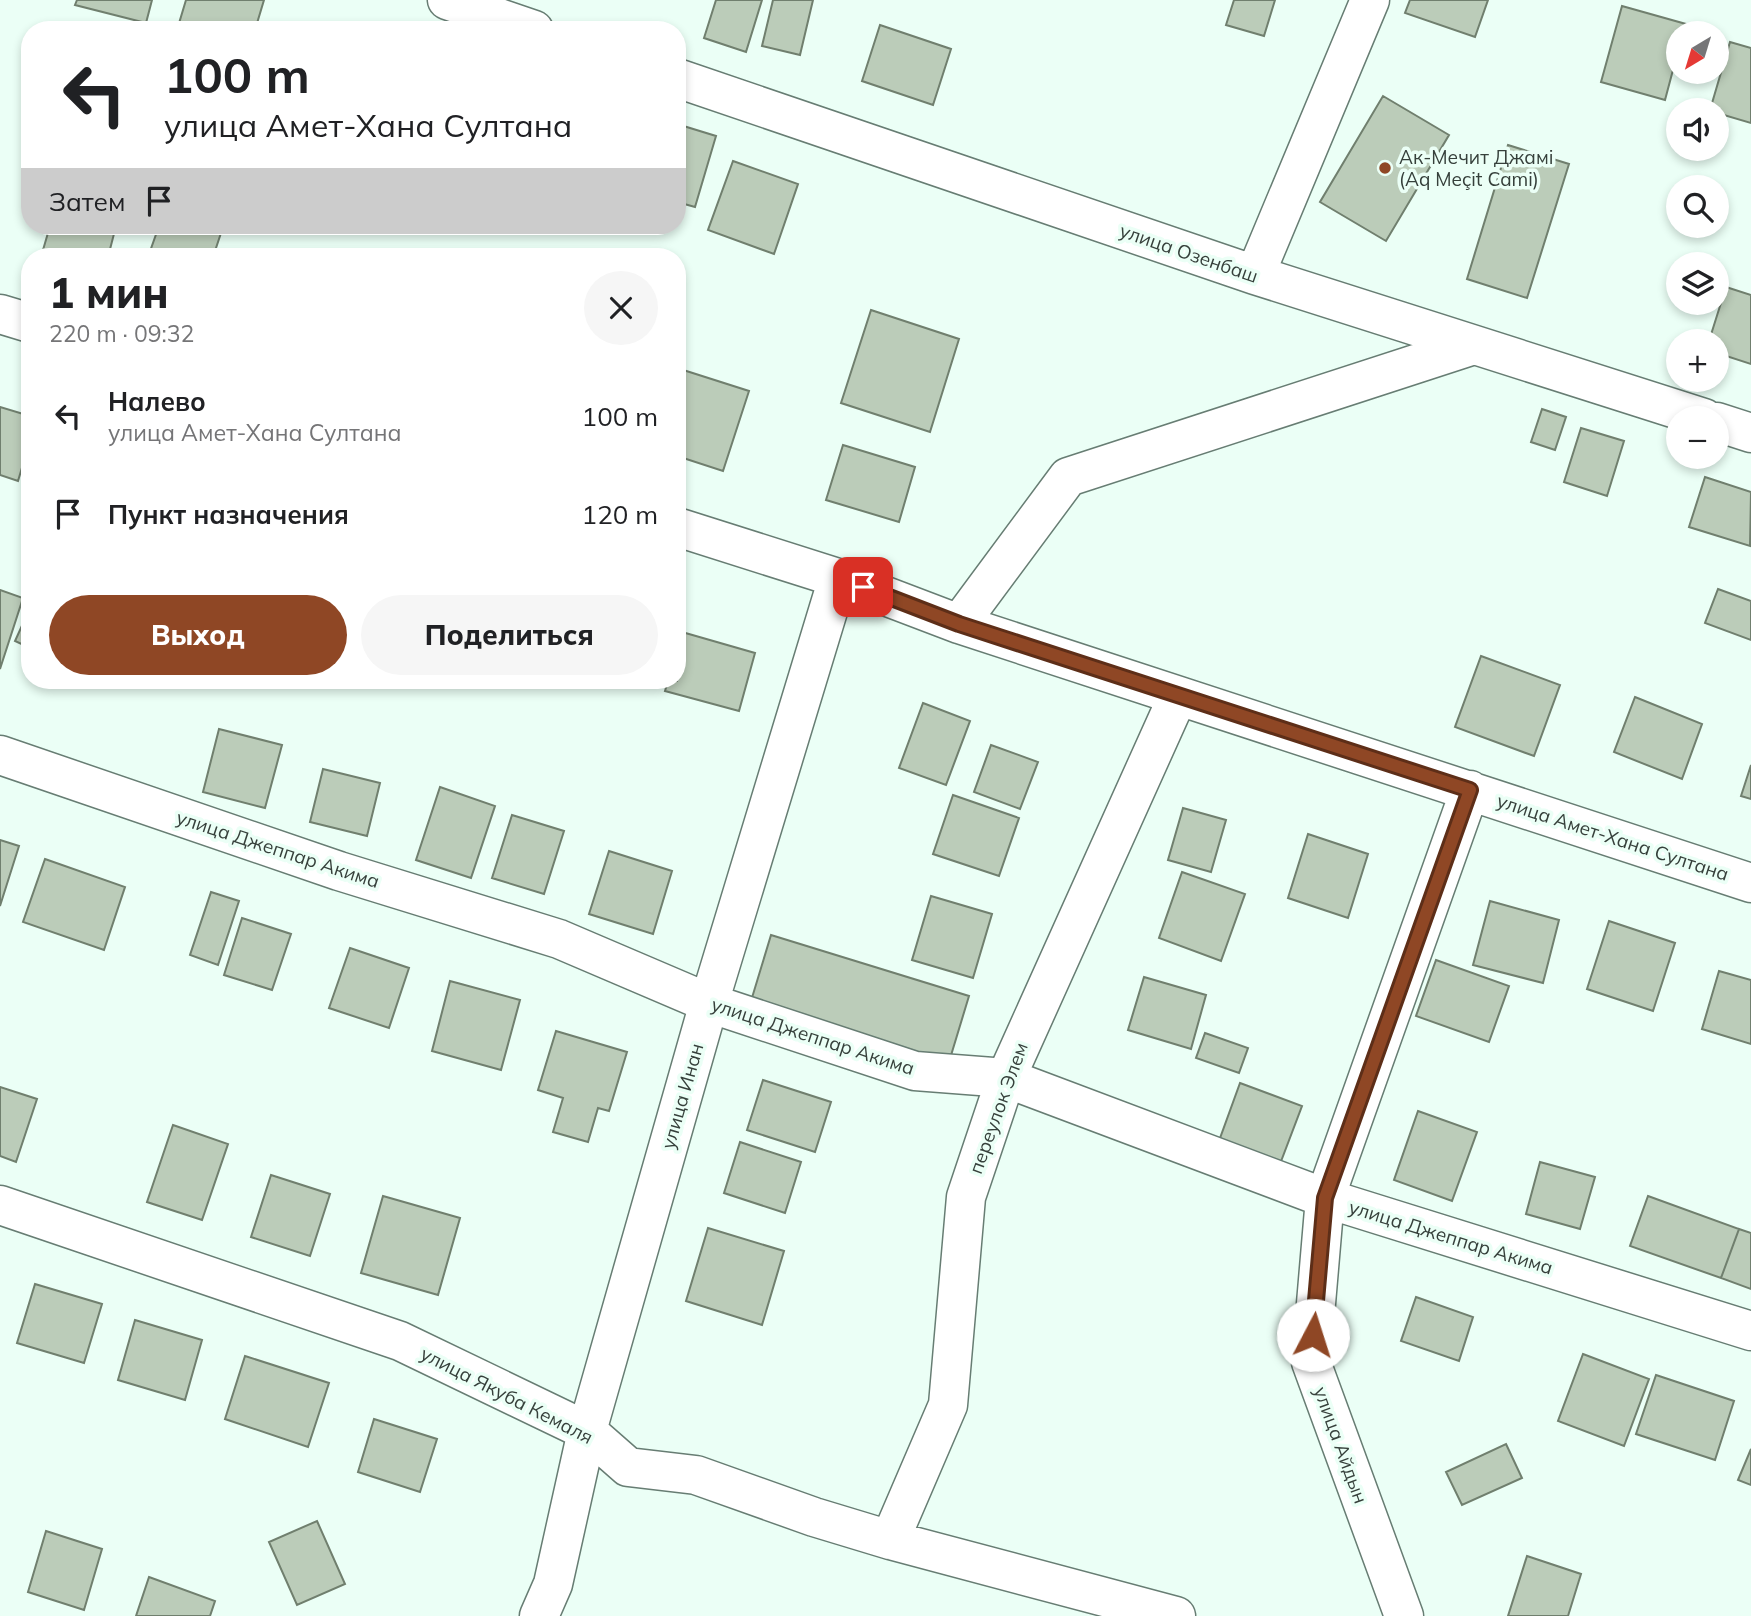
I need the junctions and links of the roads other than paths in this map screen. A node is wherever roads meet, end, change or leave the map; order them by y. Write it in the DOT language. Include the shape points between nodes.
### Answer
graph roads {
  1 [pos="447,0"];
  2 [pos="1370,0"];
  3 [pos="508,21"];
  4 [pos="686,81"];
  5 [pos="1255,275"];
  6 [pos="0,314"];
  7 [pos="21,320"];
  8 [pos="1474,345"];
  9 [pos="1666,406"];
  10 [pos="1729,426"];
  11 [pos="1751,433"];
  12 [pos="686,530"];
  13 [pos="838,578"];
  14 [pos="959,624"];
  15 [pos="1178,696"];
  16 [pos="0,755"];
  17 [pos="1470,790"];
  18 [pos="1751,883"];
  19 [pos="709,1003"];
  20 [pos="1006,1078"];
  21 [pos="1325,1198"];
  22 [pos="0,1205"];
  23 [pos="1751,1331"];
  24 [pos="587,1431"];
  25 [pos="890,1540"];
  26 [pos="539,1616"];
  27 [pos="1176,1616"];
  28 [pos="1404,1616"];
  1 -- 3 [label="street"];
  2 -- 5 [label="street"];
  4 -- 5 [label="street, улица Озенбаш"];
  5 -- 8 [label="street, улица Озенбаш"];
  6 -- 7 [label="street"];
  8 -- 9 [label="street, улица Озенбаш"];
  8 -- 14 [label="street" via="1068,477"];
  10 -- 11 [label="street"];
  12 -- 13 [label="street, улица Амет-Хана Султана"];
  13 -- 14 [label="street, улица Амет-Хана Султана"];
  13 -- 19 [label="street, улица Инан"];
  14 -- 15 [label="street, улица Амет-Хана Султана"];
  15 -- 17 [label="street, улица Амет-Хана Султана"];
  15 -- 20 [label="street, переулок Элем"];
  16 -- 19 [label="street, улица Джеппар Акима" via="339,871 559,939"];
  17 -- 18 [label="street, улица Амет-Хана Султана"];
  17 -- 21 [label="street, улица Айдын"];
  19 -- 20 [label="street, улица Джеппар Акима" via="915,1071"];
  19 -- 24 [label="street, улица Инан"];
  20 -- 21 [label="street, улица Джеппар Акима"];
  20 -- 25 [label="street, переулок Элем" via="966,1197 948,1405"];
  21 -- 23 [label="street, улица Джеппар Акима"];
  21 -- 28 [label="street, улица Айдын" via="1311,1362"];
  22 -- 24 [label="street, улица Якуба Кемаля" via="400,1340"];
  24 -- 25 [label="street, улица Якуба Кемаля" via="628,1466 696,1475"];
  24 -- 26 [label="street, улица Инан" via="553,1584"];
  25 -- 27 [label="street, улица Якуба Кемаля"];
}
